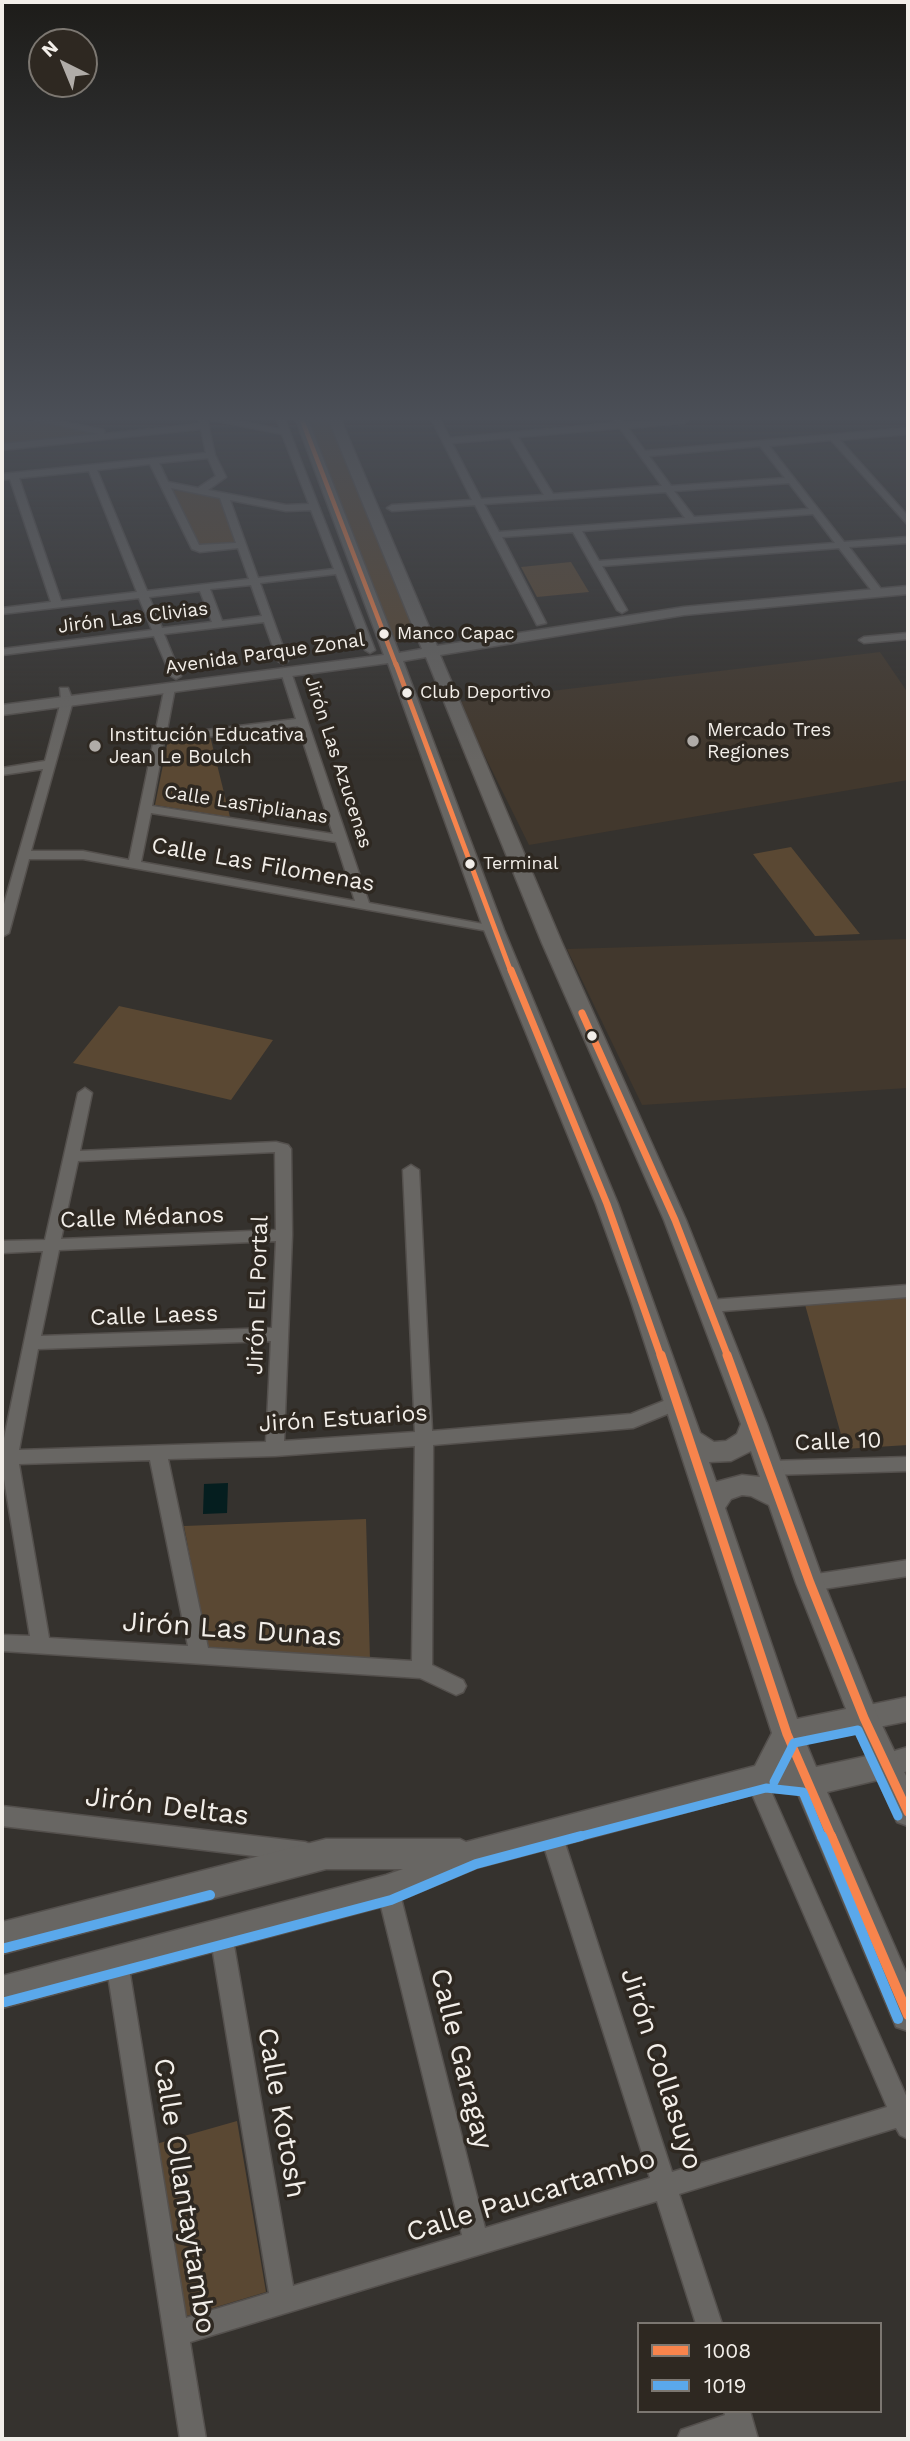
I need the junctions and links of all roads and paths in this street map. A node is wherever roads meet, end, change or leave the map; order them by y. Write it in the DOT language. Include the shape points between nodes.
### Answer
graph roads {
  1 [pos="33,534"];
  2 [pos="118,534"];
  3 [pos="189,534"];
  4 [pos="239,534"];
  5 [pos="325,534"];
  6 [pos="346,534"];
  7 [pos="383,534"];
  8 [pos="510,534"];
  9 [pos="579,534"];
  10 [pos="834,534"];
  11 [pos="496,535"];
  12 [pos="908,540"];
  13 [pos="243,545"];
  14 [pos="842,545"];
  15 [pos="394,558"];
  16 [pos="357,562"];
  17 [pos="596,564"];
  18 [pos="340,571"];
  19 [pos="255,581"];
  20 [pos="403,581"];
  21 [pos="366,584"];
  22 [pos="204,587"];
  23 [pos="876,588"];
  24 [pos="908,589"];
  25 [pos="142,594"];
  26 [pos="57,604"];
  27 [pos="622,610"];
  28 [pos="2,611"];
  29 [pos="268,618"];
  30 [pos="541,623"];
  31 [pos="218,625"];
  32 [pos="158,632"];
  33 [pos="908,636"];
  34 [pos="864,640"];
  35 [pos="431,646"];
  36 [pos="2,652"];
  37 [pos="385,652"];
  38 [pos="285,667"];
  39 [pos="172,682"];
  40 [pos="65,696"];
  41 [pos="2,699"];
  42 [pos="2,710"];
  43 [pos="301,722"];
  44 [pos="461,723"];
  45 [pos="434,730"];
  46 [pos="159,739"];
  47 [pos="472,748"];
  48 [pos="430,753"];
  49 [pos="50,764"];
  50 [pos="2,771"];
  51 [pos="145,808"];
  52 [pos="340,839"];
  53 [pos="24,855"];
  54 [pos="135,863"];
  55 [pos="363,905"];
  56 [pos="494,930"];
  57 [pos="2,933"];
  58 [pos="85,1093"];
  59 [pos="71,1156"];
  60 [pos="411,1170"];
  61 [pos="284,1235"];
  62 [pos="52,1245"];
  63 [pos="2,1247"];
  64 [pos="908,1291"];
  65 [pos="710,1306"];
  66 [pos="280,1334"];
  67 [pos="31,1343"];
  68 [pos="676,1403"];
  69 [pos="754,1424"];
  70 [pos="424,1439"];
  71 [pos="688,1439"];
  72 [pos="275,1449"];
  73 [pos="158,1452"];
  74 [pos="9,1457"];
  75 [pos="908,1464"];
  76 [pos="770,1468"];
  77 [pos="781,1499"];
  78 [pos="711,1508"];
  79 [pos="908,1568"];
  80 [pos="810,1583"];
  81 [pos="2,1643"];
  82 [pos="41,1645"];
  83 [pos="200,1656"];
  84 [pos="422,1670"];
  85 [pos="456,1686"];
  86 [pos="908,1709"];
  87 [pos="864,1718"];
  88 [pos="787,1734"];
  89 [pos="897,1762"];
  90 [pos="761,1779"];
  91 [pos="810,1782"];
  92 [pos="908,1812"];
  93 [pos="2,1816"];
  94 [pos="551,1834"];
  95 [pos="326,1854"];
  96 [pos="472,1854"];
  97 [pos="388,1889"];
  98 [pos="221,1934"];
  99 [pos="2,1938"];
  100 [pos="117,1962"];
  101 [pos="2,1992"];
  102 [pos="908,2015"];
  103 [pos="905,2120"];
  104 [pos="667,2186"];
  105 [pos="476,2243"];
  106 [pos="283,2302"];
  107 [pos="708,2322"];
  108 [pos="176,2334"];
  109 [pos="741,2425"];
  110 [pos="193,2439"];
  111 [pos="690,2439"];
  1 -- 26 [label="street"];
  2 -- 25 [label="street"];
  3 -- 13 [label="street" via="200,549"];
  4 -- 13 [label="street, Jirón Las Azucenas"];
  5 -- 18 [label="street"];
  6 -- 16 [label="main road"];
  7 -- 15 [label="main road"];
  8 -- 11 [label="street"];
  9 -- 17 [label="street"];
  10 -- 14 [label="street"];
  11 -- 30 [label="street"];
  12 -- 14 [label="street"];
  13 -- 19 [label="street, Jirón Las Azucenas"];
  14 -- 17 [label="street"];
  14 -- 23 [label="street"];
  15 -- 16 [label="main road" via="378,565"];
  15 -- 20 [label="main road"];
  16 -- 21 [label="main road"];
  17 -- 27 [label="street"];
  18 -- 19 [label="street"];
  18 -- 37 [label="street"];
  19 -- 22 [label="street"];
  19 -- 29 [label="street, Jirón Las Azucenas"];
  20 -- 21 [label="main road" via="383,577"];
  20 -- 35 [label="main road"];
  21 -- 37 [label="main road"];
  22 -- 25 [label="street"];
  22 -- 31 [label="street"];
  23 -- 24 [label="main road, Avenida Parque Zonal"];
  23 -- 27 [label="main road, Avenida Parque Zonal" via="676,601"];
  23 -- 35 [label="main road, Avenida Parque Zonal"];
  25 -- 26 [label="street"];
  25 -- 32 [label="street"];
  26 -- 28 [label="street"];
  27 -- 30 [label="main road, Avenida Parque Zonal"];
  29 -- 31 [label="street, Jirón Las Clivias"];
  29 -- 38 [label="street, Jirón Las Azucenas"];
  30 -- 35 [label="main road, Avenida Parque Zonal"];
  31 -- 32 [label="street, Jirón Las Clivias"];
  32 -- 36 [label="street, Jirón Las Clivias"];
  32 -- 39 [label="street"];
  33 -- 34 [label="street"];
  35 -- 37 [label="main road, Avenida Parque Zonal"];
  35 -- 44 [label="main road"];
  37 -- 38 [label="main road, Avenida Parque Zonal"];
  37 -- 38 [label="main road, Avenida Parque Zonal"];
  37 -- 45 [label="main road"];
  38 -- 39 [label="main road, Avenida Parque Zonal"];
  38 -- 43 [label="street, Jirón Las Azucenas"];
  39 -- 40 [label="main road, Avenida Parque Zonal"];
  39 -- 46 [label="street"];
  40 -- 41 [label="main road, Avenida Parque Zonal"];
  40 -- 42 [label="main road, Avenida Parque Zonal"];
  40 -- 49 [label="street"];
  43 -- 46 [label="street"];
  43 -- 52 [label="street, Jirón Las Azucenas"];
  44 -- 45 [label="main road"];
  44 -- 47 [label="main road"];
  45 -- 48 [label="main road"];
  46 -- 51 [label="street"];
  47 -- 48 [label="main road" via="449,745"];
  47 -- 65 [label="main road"];
  48 -- 56 [label="main road"];
  49 -- 50 [label="street"];
  49 -- 53 [label="street"];
  51 -- 52 [label="street, Calle LasTiplianas"];
  51 -- 54 [label="street"];
  52 -- 55 [label="street, Jirón Las Azucenas"];
  53 -- 54 [label="street, Calle Las Filomenas" via="83,855"];
  53 -- 57 [label="street"];
  54 -- 55 [label="street, Calle Las Filomenas"];
  55 -- 56 [label="street, Calle Las Filomenas"];
  56 -- 68 [label="main road" via="607,1205"];
  58 -- 59 [label="street"];
  59 -- 61 [label="street, Jirón El Portal" via="283,1149"];
  59 -- 62 [label="street"];
  60 -- 70 [label="street"];
  61 -- 62 [label="street, Calle Médanos"];
  61 -- 66 [label="street, Jirón El Portal"];
  62 -- 63 [label="street, Calle Médanos"];
  62 -- 67 [label="street"];
  64 -- 65 [label="street"];
  65 -- 69 [label="main road"];
  66 -- 67 [label="street, Calle Laess"];
  66 -- 72 [label="street, Jirón El Portal"];
  67 -- 74 [label="street"];
  68 -- 70 [label="street, Jirón Estuarios" via="633,1421"];
  68 -- 71 [label="main road"];
  69 -- 71 [label="main road" via="747,1440 731,1451 711,1452"];
  69 -- 76 [label="main road"];
  70 -- 72 [label="street, Jirón Estuarios"];
  70 -- 84 [label="street"];
  71 -- 78 [label="main road"];
  72 -- 73 [label="street, Jirón Estuarios"];
  73 -- 74 [label="street, Jirón Estuarios"];
  73 -- 83 [label="street"];
  74 -- 82 [label="street"];
  75 -- 76 [label="street, Calle 10"];
  76 -- 77 [label="main road"];
  77 -- 78 [label="main road" via="742,1485 722,1491"];
  77 -- 80 [label="main road"];
  78 -- 88 [label="main road"];
  79 -- 80 [label="street"];
  80 -- 87 [label="main road"];
  81 -- 82 [label="street, Jirón Las Dunas"];
  82 -- 83 [label="street, Jirón Las Dunas"];
  83 -- 84 [label="street, Jirón Las Dunas"];
  84 -- 85 [label="street, Jirón Las Dunas"];
  86 -- 87 [label="street"];
  87 -- 88 [label="main road"];
  87 -- 89 [label="main road"];
  88 -- 90 [label="main road"];
  88 -- 91 [label="main road"];
  89 -- 91 [label="main road"];
  89 -- 92 [label="main road"];
  90 -- 91 [label="main road"];
  90 -- 94 [label="main road"];
  90 -- 103 [label="street"];
  91 -- 102 [label="main road"];
  93 -- 95 [label="street, Jirón Deltas"];
  94 -- 96 [label="main road"];
  94 -- 104 [label="street, Jirón Collasuyo"];
  95 -- 96 [label="main road"];
  95 -- 99 [label="main road"];
  96 -- 97 [label="main road"];
  97 -- 98 [label="main road"];
  97 -- 105 [label="street, Calle Garagay"];
  98 -- 100 [label="main road"];
  98 -- 106 [label="street, Calle Kotosh"];
  100 -- 101 [label="main road"];
  100 -- 108 [label="street, Calle Ollantaytambo"];
  103 -- 104 [label="street, Calle Paucartambo"];
  104 -- 105 [label="street, Calle Paucartambo"];
  104 -- 107 [label="street, Jirón Collasuyo"];
  105 -- 106 [label="street, Calle Paucartambo"];
  106 -- 108 [label="street, Calle Paucartambo"];
  108 -- 110 [label="street, Calle Ollantaytambo"];
  109 -- 111 [label="street"];
}
